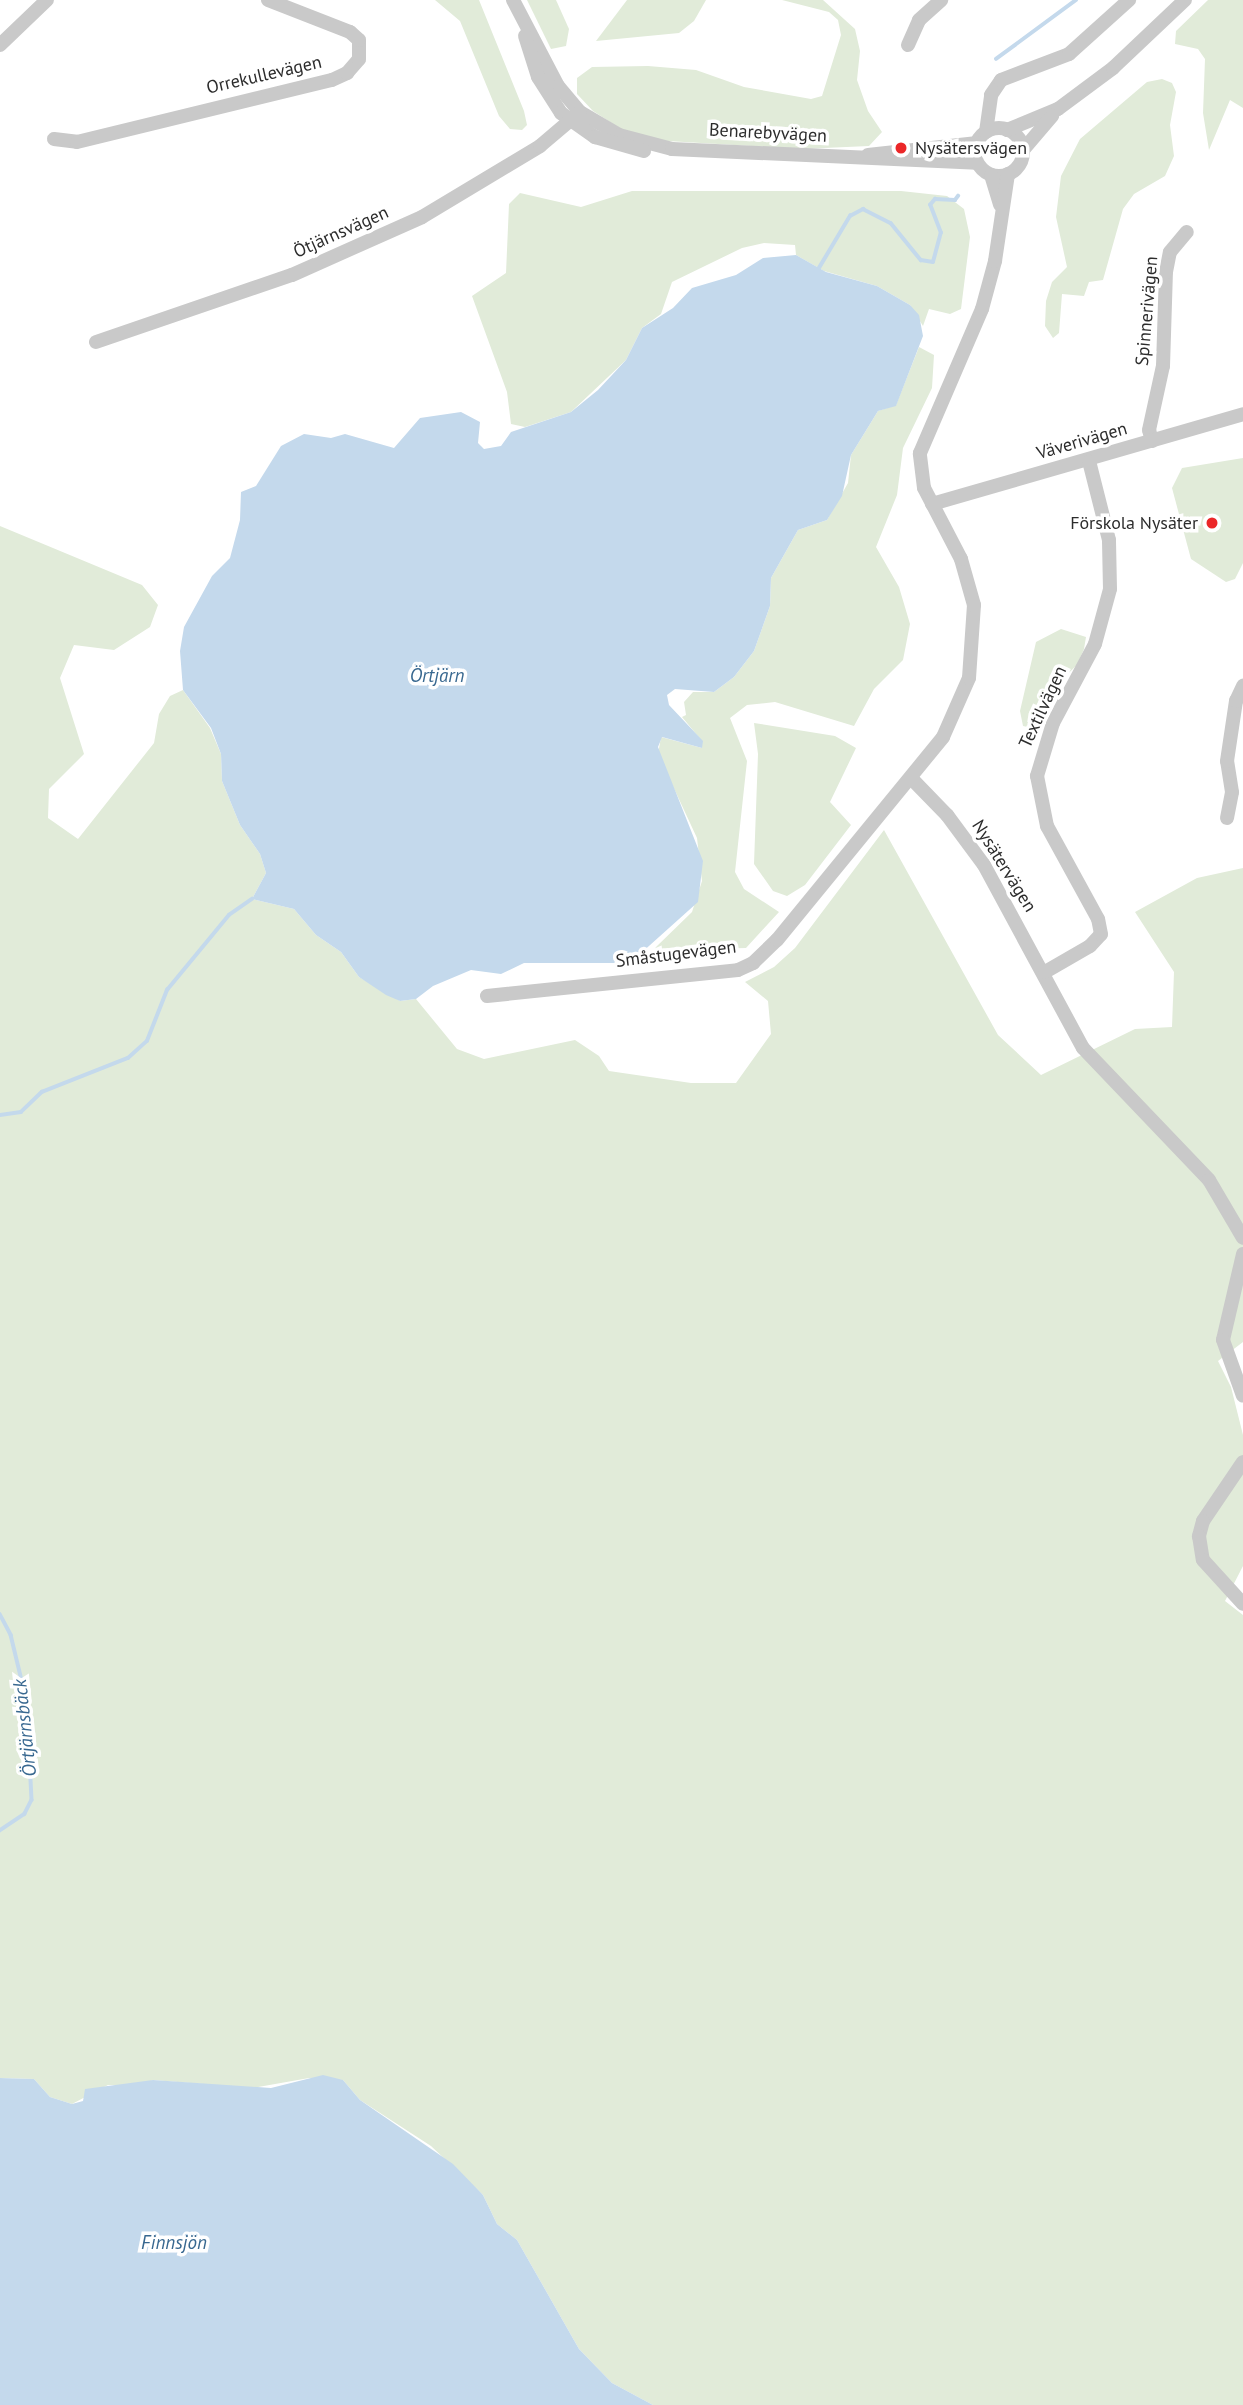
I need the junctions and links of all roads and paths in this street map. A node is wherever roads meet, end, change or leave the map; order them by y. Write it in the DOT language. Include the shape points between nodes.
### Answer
graph roads {
  1 [pos="47,0"];
  2 [pos="268,0"];
  3 [pos="941,0"];
  4 [pos="1129,0"];
  5 [pos="1185,0"];
  6 [pos="514,1"];
  7 [pos="908,45"];
  8 [pos="0,46"];
  9 [pos="991,104"];
  10 [pos="1058,110"];
  11 [pos="575,117"];
  12 [pos="1006,130"];
  13 [pos="982,138"];
  14 [pos="54,139"];
  15 [pos="1023,150"];
  16 [pos="862,157"];
  17 [pos="978,163"];
  18 [pos="1008,174"];
  19 [pos="991,175"];
  20 [pos="1000,205"];
  21 [pos="1187,232"];
  22 [pos="96,342"];
  23 [pos="1243,414"];
  24 [pos="1152,441"];
  25 [pos="1089,461"];
  26 [pos="932,504"];
  27 [pos="1243,686"];
  28 [pos="911,778"];
  29 [pos="1227,818"];
  30 [pos="1045,972"];
  31 [pos="487,996"];
  32 [pos="1243,1238"];
  33 [pos="1243,1254"];
  34 [pos="1243,1396"];
  35 [pos="1243,1462"];
  36 [pos="1243,1604"];
  1 -- 8 [label="street"];
  2 -- 14 [label="street, Orrekullevägen" via="350,32 359,40 359,59 347,73 332,79 77,142"];
  3 -- 7 [label="street" via="919,20"];
  4 -- 9 [label="street" via="1069,54 1001,79"];
  5 -- 10 [label="street" via="1113,68"];
  6 -- 11 [label="street, Benarebyvägen" via="538,77"];
  9 -- 12 [label="street"];
  9 -- 13 [label="street"];
  10 -- 12 [label="street"];
  10 -- 15 [label="street"];
  11 -- 16 [label="street, Benarebyvägen" via="616,146"];
  11 -- 22 [label="street, Ötjärnsvägen" via="540,146 422,217 292,275"];
  12 -- 13 [label="street"];
  12 -- 15 [label="street" via="1018,138"];
  13 -- 16 [label="street, Benarebyvägen"];
  13 -- 17 [label="street"];
  15 -- 18 [label="street" via="1019,165"];
  16 -- 17 [label="street, Benarebyvägen"];
  17 -- 19 [label="street"];
  18 -- 19 [label="street"];
  18 -- 20 [label="street"];
  19 -- 20 [label="street"];
  20 -- 26 [label="street" via="995,261 982,309 920,453 920,475"];
  21 -- 24 [label="street, Spinnerivägen" via="1170,252 1166,272 1163,366 1149,430"];
  23 -- 24 [label="street, Väverivägen"];
  24 -- 25 [label="street, Väverivägen"];
  25 -- 26 [label="street, Väverivägen"];
  25 -- 30 [label="street, Textilvägen" via="1109,540 1108,597 1095,644 1043,745 1037,776 1047,826 1098,919 1101,934 1090,946"];
  26 -- 28 [label="street" via="970,585 974,654 960,708"];
  27 -- 29 [label="street" via="1236,701 1227,761 1232,792"];
  28 -- 30 [label="street, Nysätervägen" via="967,839"];
  28 -- 31 [label="street, Småstugevägen" via="777,940 738,970"];
  30 -- 32 [label="street, Nysätervägen" via="1083,1048 1192,1160"];
  33 -- 34 [label="street" via="1223,1340"];
  35 -- 36 [label="street" via="1203,1521 1199,1535 1203,1560"];
}
